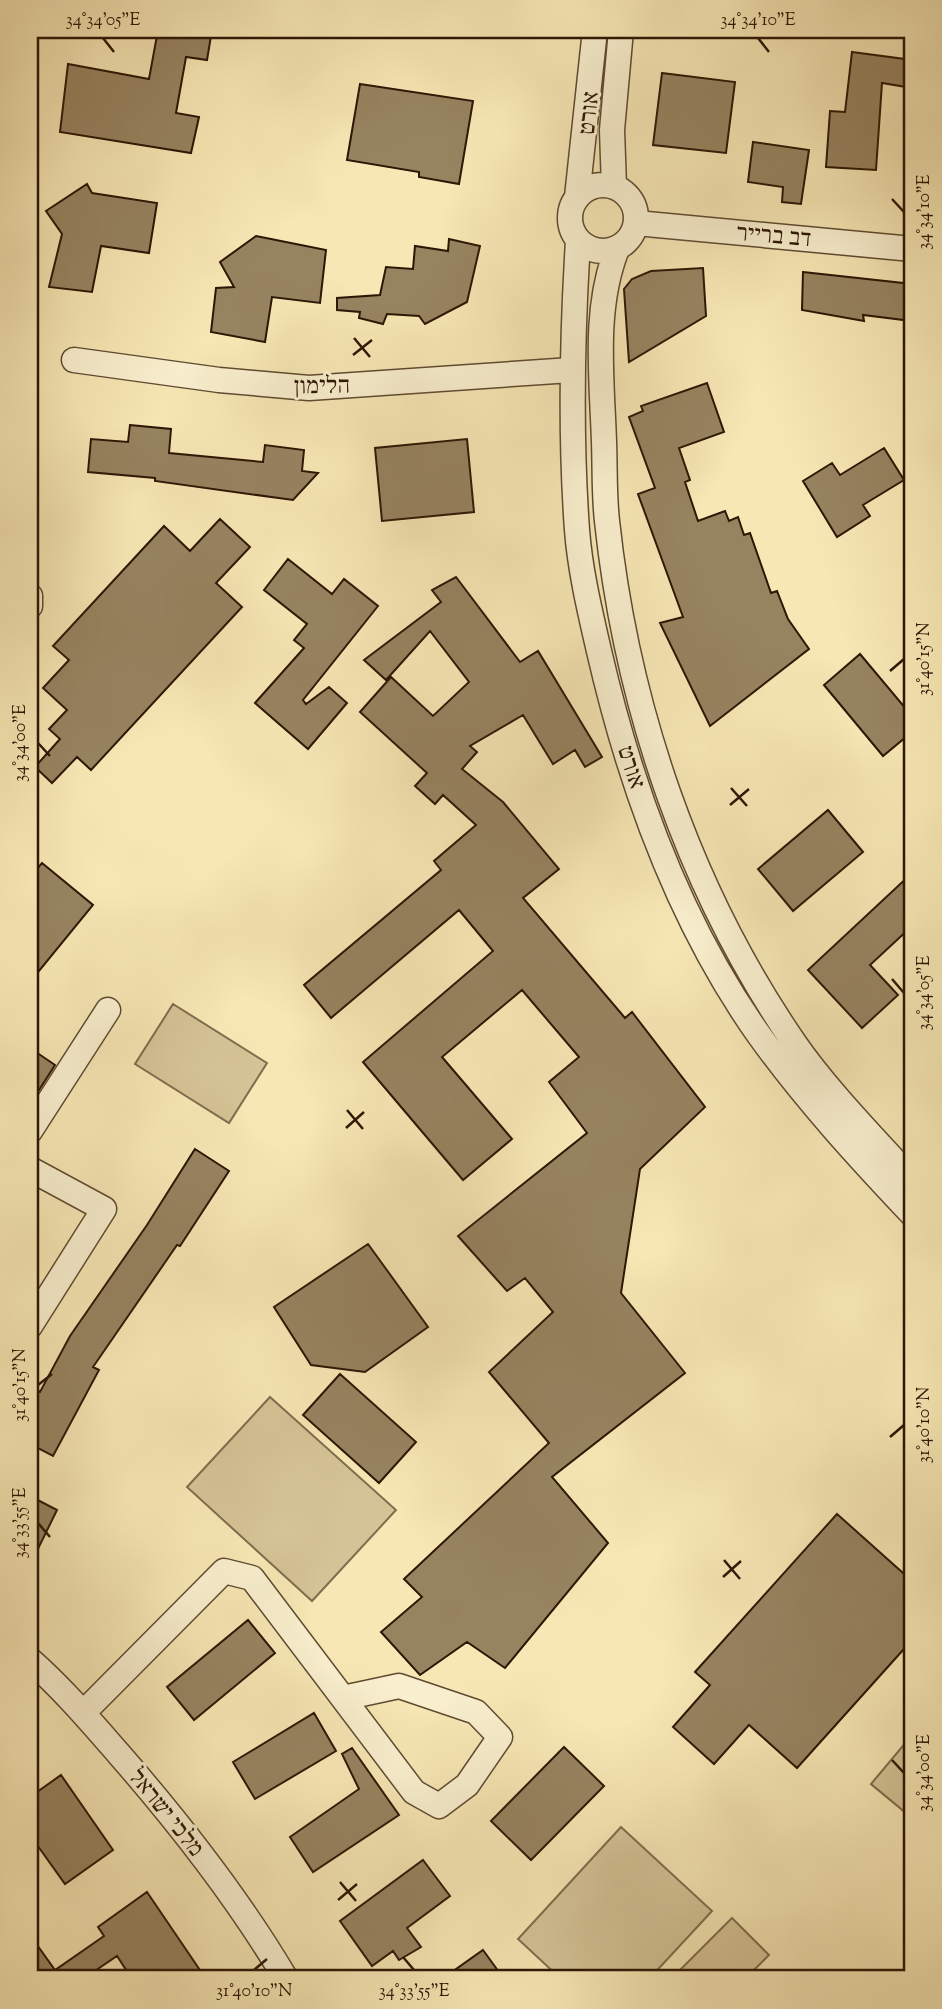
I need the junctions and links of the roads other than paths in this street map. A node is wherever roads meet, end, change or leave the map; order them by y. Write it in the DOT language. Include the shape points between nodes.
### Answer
graph roads {
  1 [pos="596,30"];
  2 [pos="621,30"];
  3 [pos="614,187"];
  4 [pos="577,197"];
  5 [pos="636,223"];
  6 [pos="578,241"];
  7 [pos="617,248"];
  8 [pos="912,249"];
  9 [pos="74,360"];
  10 [pos="570,370"];
  11 [pos="30,596"];
  12 [pos="30,606"];
  13 [pos="108,1010"];
  14 [pos="30,1131"];
  15 [pos="30,1169"];
  16 [pos="912,1180"];
  17 [pos="912,1214"];
  18 [pos="33,1313"];
  19 [pos="30,1660"];
  20 [pos="343,1698"];
  21 [pos="83,1713"];
  22 [pos="286,1979"];
  1 -- 4 [label="street, אורט"];
  2 -- 3 [label="street, אורט" via="612,130"];
  3 -- 4 [label="street" via="594,186"];
  3 -- 5 [label="street" via="631,201"];
  4 -- 6 [label="street" via="569,218"];
  5 -- 7 [label="street" via="626,243"];
  5 -- 8 [label="street, דב ברייר"];
  6 -- 7 [label="street" via="598,251"];
  6 -- 10 [label="street, אורט"];
  7 -- 16 [label="street, אורט" via="605,288 600,370 606,520 620,616 671,807 687,849 746,965 796,1046"];
  9 -- 10 [label="street, הלימון" via="309,388"];
  10 -- 17 [label="street, אורט" via="577,531 591,619 617,722 672,878 695,928 758,1033 813,1105"];
  11 -- 12 [label="street"];
  13 -- 14 [label="street"];
  15 -- 18 [label="street" via="104,1209"];
  19 -- 21 [label="street, מלכי ישראל"];
  20 -- 20 [label="street" via="399,1686 476,1712 500,1737 467,1785 439,1806 414,1792"];
  20 -- 21 [label="street" via="252,1578 224,1571"];
  21 -- 22 [label="street, מלכי ישראל" via="216,1873"];
}
